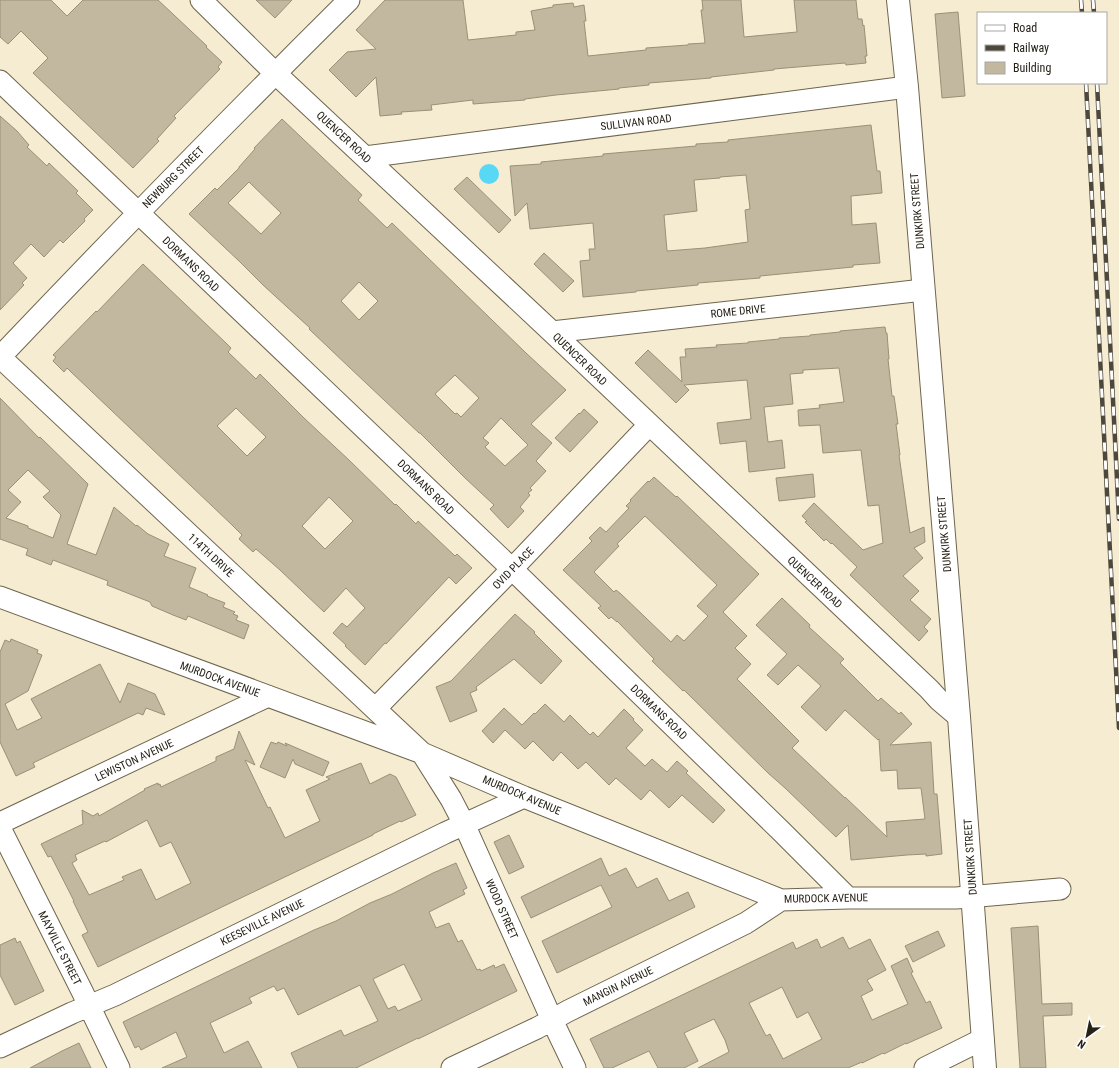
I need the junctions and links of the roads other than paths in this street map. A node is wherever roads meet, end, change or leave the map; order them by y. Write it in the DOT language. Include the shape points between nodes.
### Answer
graph roads {
  1 [pos="201,0"];
  2 [pos="349,0"];
  3 [pos="898,0"];
  4 [pos="275,73"];
  5 [pos="0,81"];
  6 [pos="907,87"];
  7 [pos="365,157"];
  8 [pos="138,213"];
  9 [pos="924,290"];
  10 [pos="552,332"];
  11 [pos="0,357"];
  12 [pos="649,425"];
  13 [pos="512,569"];
  14 [pos="2,600"];
  15 [pos="268,696"];
  16 [pos="375,709"];
  17 [pos="959,717"];
  18 [pos="422,753"];
  19 [pos="524,797"];
  20 [pos="0,823"];
  21 [pos="464,824"];
  22 [pos="0,828"];
  23 [pos="1060,889"];
  24 [pos="973,896"];
  25 [pos="848,898"];
  26 [pos="781,900"];
  27 [pos="89,1006"];
  28 [pos="552,1020"];
  29 [pos="983,1039"];
  30 [pos="0,1047"];
  31 [pos="118,1068"];
  32 [pos="452,1068"];
  33 [pos="575,1068"];
  34 [pos="925,1068"];
  35 [pos="985,1068"];
  1 -- 4 [label="street, QUENCER ROAD"];
  2 -- 4 [label="street, NEWBURG STREET"];
  3 -- 6 [label="main road, DUNKIRK STREET"];
  4 -- 7 [label="street, QUENCER ROAD"];
  4 -- 8 [label="street, NEWBURG STREET"];
  5 -- 8 [label="street, DORMANS ROAD"];
  6 -- 7 [label="street, SULLIVAN ROAD"];
  6 -- 9 [label="main road, DUNKIRK STREET"];
  7 -- 10 [label="street, QUENCER ROAD"];
  8 -- 11 [label="street, NEWBURG STREET"];
  8 -- 13 [label="street, DORMANS ROAD"];
  9 -- 10 [label="street, ROME DRIVE"];
  9 -- 17 [label="main road, DUNKIRK STREET"];
  10 -- 12 [label="street, QUENCER ROAD"];
  11 -- 16 [label="street, 114TH DRIVE"];
  12 -- 13 [label="street, OVID PLACE"];
  12 -- 17 [label="street, QUENCER ROAD"];
  13 -- 16 [label="street, OVID PLACE"];
  13 -- 25 [label="street, DORMANS ROAD"];
  14 -- 15 [label="street, MURDOCK AVENUE"];
  15 -- 18 [label="street, MURDOCK AVENUE"];
  15 -- 20 [label="street, LEWISTON AVENUE"];
  16 -- 18 [label="street, 114TH DRIVE"];
  17 -- 24 [label="main road, DUNKIRK STREET"];
  18 -- 19 [label="street, MURDOCK AVENUE"];
  18 -- 21 [label="street, WOOD STREET"];
  19 -- 21 [label="street, KEESEVILLE AVENUE"];
  19 -- 26 [label="street, MURDOCK AVENUE"];
  21 -- 27 [label="street, KEESEVILLE AVENUE"];
  21 -- 28 [label="street, WOOD STREET"];
  22 -- 27 [label="street, MAYVILLE STREET"];
  23 -- 24 [label="street, MURDOCK AVENUE"];
  24 -- 25 [label="street, MURDOCK AVENUE"];
  24 -- 29 [label="main road, DUNKIRK STREET"];
  25 -- 26 [label="street, MURDOCK AVENUE"];
  26 -- 28 [label="street, MANGIN AVENUE" via="746,922"];
  27 -- 30 [label="street, KEESEVILLE AVENUE"];
  27 -- 31 [label="street, MAYVILLE STREET"];
  28 -- 32 [label="street, MANGIN AVENUE"];
  28 -- 33 [label="street, WOOD STREET"];
  29 -- 34 [label="street"];
  29 -- 35 [label="main road, DUNKIRK STREET"];
}
